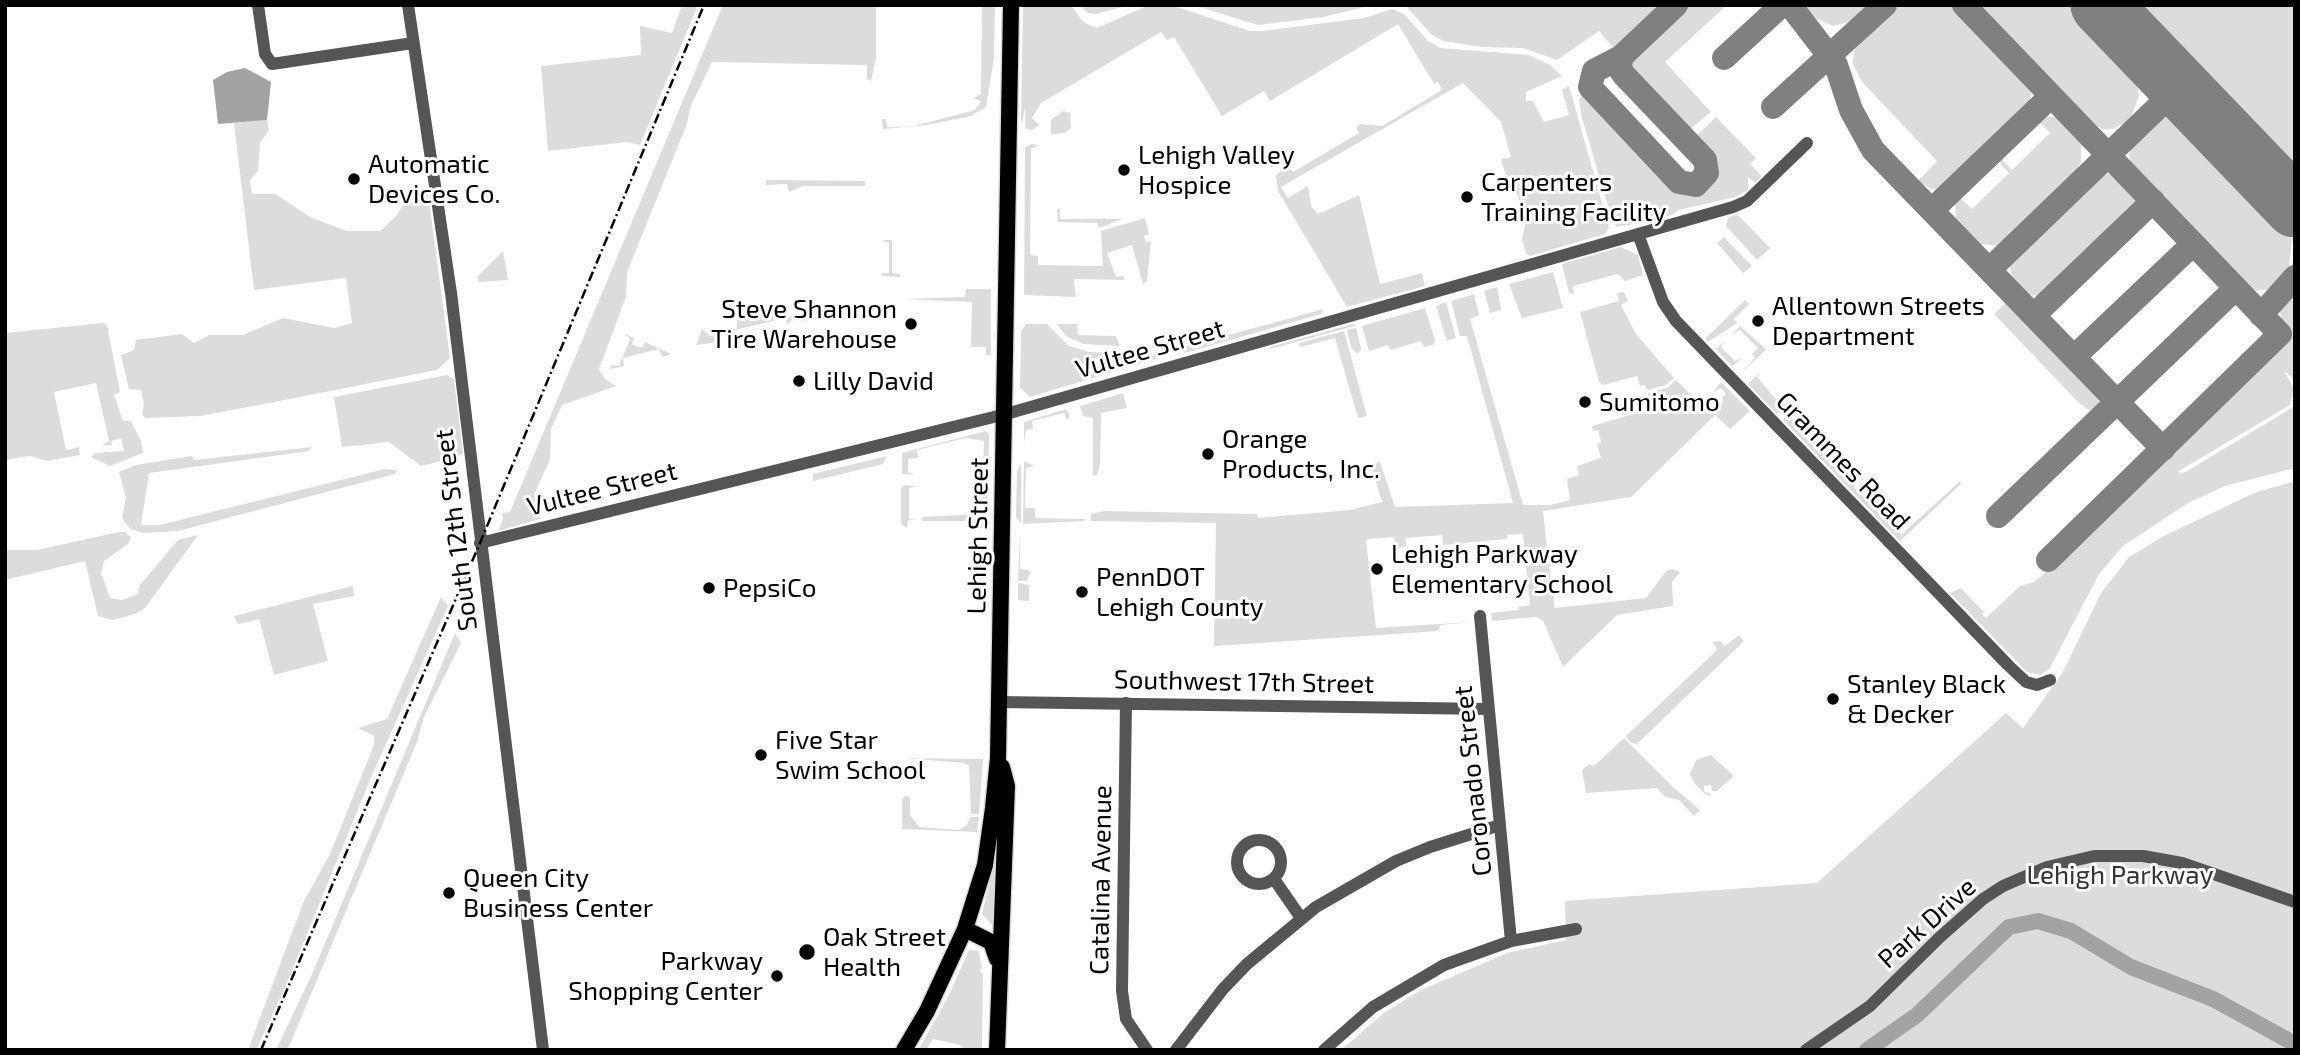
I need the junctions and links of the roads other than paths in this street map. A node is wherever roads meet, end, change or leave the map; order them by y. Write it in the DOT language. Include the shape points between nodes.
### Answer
graph roads {
  1 [pos="258,5"];
  2 [pos="408,5"];
  3 [pos="1011,5"];
  4 [pos="413,43"];
  5 [pos="1807,143"];
  6 [pos="1638,234"];
  7 [pos="1006,414"];
  8 [pos="480,543"];
  9 [pos="1480,616"];
  10 [pos="2050,680"];
  11 [pos="999,702"];
  12 [pos="1126,703"];
  13 [pos="1489,709"];
  14 [pos="998,758"];
  15 [pos="1500,825"];
  16 [pos="1274,879"];
  17 [pos="2295,901"];
  18 [pos="1301,918"];
  19 [pos="965,929"];
  20 [pos="1576,929"];
  21 [pos="1511,941"];
  22 [pos="999,986"];
  23 [pos="543,1050"];
  24 [pos="904,1050"];
  25 [pos="997,1050"];
  26 [pos="1147,1050"];
  27 [pos="1176,1050"];
  28 [pos="1324,1050"];
  29 [pos="1806,1050"];
  1 -- 4 [label="street" via="265,54 272,64"];
  2 -- 4 [label="street, South 12th Street"];
  3 -- 7 [label="main road, Lehigh Street"];
  4 -- 8 [label="street, South 12th Street" via="451,293"];
  5 -- 6 [label="street, Vultee Street" via="1741,205"];
  6 -- 7 [label="street, Vultee Street"];
  6 -- 10 [label="street, Grammes Road" via="1663,302 1676,321 2008,665 2026,682 2037,685"];
  7 -- 8 [label="street, Vultee Street"];
  7 -- 11 [label="main road, Lehigh Street"];
  8 -- 23 [label="street, South 12th Street"];
  9 -- 13 [label="street, Coronado Street"];
  11 -- 12 [label="street, Southwest 17th Street"];
  11 -- 14 [label="main road, Lehigh Street"];
  12 -- 13 [label="street, Southwest 17th Street"];
  12 -- 26 [label="street, Catalina Avenue" via="1122,991 1126,1019"];
  13 -- 15 [label="street, Coronado Street"];
  14 -- 19 [label="main road, Lehigh Street" via="990,840"];
  14 -- 22 [label="main road" via="1007,786"];
  15 -- 18 [label="street" via="1396,861"];
  15 -- 21 [label="street, Coronado Street"];
  16 -- 18 [label="street"];
  17 -- 29 [label="street, Park Drive" via="2197,868 2143,856 2094,856 2047,867 1983,899 1870,1006"];
  18 -- 27 [label="street" via="1223,989"];
  19 -- 22 [label="main road" via="991,942"];
  19 -- 24 [label="main road, Lehigh Street"];
  20 -- 21 [label="street"];
  21 -- 28 [label="street" via="1419,978 1373,1007"];
  22 -- 25 [label="main road"];
}
